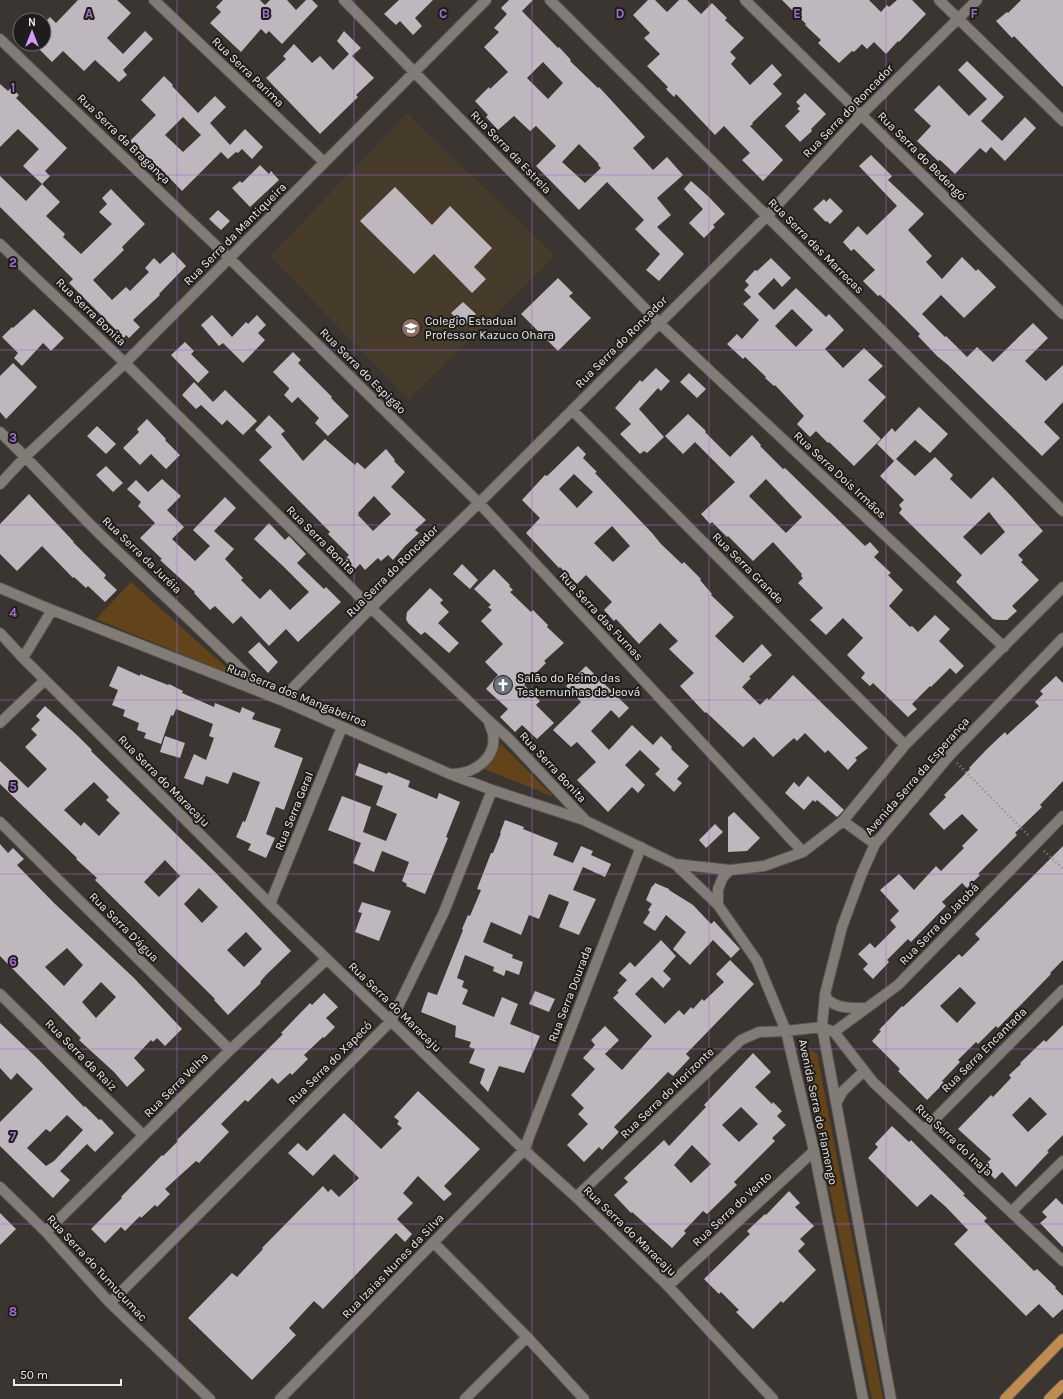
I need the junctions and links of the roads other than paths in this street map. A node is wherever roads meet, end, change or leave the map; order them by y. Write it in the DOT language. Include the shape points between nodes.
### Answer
graph roads {
  1 [pos="154,0"];
  2 [pos="344,0"];
  3 [pos="486,0"];
  4 [pos="550,0"];
  5 [pos="745,0"];
  6 [pos="939,0"];
  7 [pos="977,0"];
  8 [pos="958,19"];
  9 [pos="0,39"];
  10 [pos="414,72"];
  11 [pos="861,115"];
  12 [pos="1063,121"];
  13 [pos="324,162"];
  14 [pos="767,216"];
  15 [pos="0,244"];
  16 [pos="229,258"];
  17 [pos="1063,314"];
  18 [pos="659,323"];
  19 [pos="125,363"];
  20 [pos="572,410"];
  21 [pos="0,432"];
  22 [pos="26,456"];
  23 [pos="0,484"];
  24 [pos="479,503"];
  25 [pos="1063,511"];
  26 [pos="1063,587"];
  27 [pos="0,588"];
  28 [pos="371,608"];
  29 [pos="52,610"];
  30 [pos="0,633"];
  31 [pos="1063,638"];
  32 [pos="1004,647"];
  33 [pos="23,658"];
  34 [pos="45,680"];
  35 [pos="267,696"];
  36 [pos="281,700"];
  37 [pos="488,720"];
  38 [pos="0,723"];
  39 [pos="342,727"];
  40 [pos="905,745"];
  41 [pos="450,774"];
  42 [pos="492,790"];
  43 [pos="1063,816"];
  44 [pos="586,821"];
  45 [pos="843,821"];
  46 [pos="0,822"];
  47 [pos="875,844"];
  48 [pos="641,847"];
  49 [pos="803,852"];
  50 [pos="675,864"];
  51 [pos="730,870"];
  52 [pos="270,904"];
  53 [pos="718,905"];
  54 [pos="327,959"];
  55 [pos="1063,990"];
  56 [pos="0,994"];
  57 [pos="825,994"];
  58 [pos="867,1008"];
  59 [pos="390,1021"];
  60 [pos="822,1027"];
  61 [pos="786,1031"];
  62 [pos="834,1032"];
  63 [pos="230,1050"];
  64 [pos="864,1071"];
  65 [pos="836,1104"];
  66 [pos="924,1130"];
  67 [pos="144,1136"];
  68 [pos="524,1150"];
  69 [pos="814,1151"];
  70 [pos="1063,1161"];
  71 [pos="0,1187"];
  72 [pos="576,1197"];
  73 [pos="1011,1212"];
  74 [pos="46,1232"];
  75 [pos="434,1243"];
  76 [pos="1063,1261"];
  77 [pos="668,1286"];
  78 [pos="110,1303"];
  79 [pos="527,1337"];
  80 [pos="1063,1339"];
  81 [pos="1063,1385"];
  82 [pos="210,1399"];
  83 [pos="280,1399"];
  84 [pos="465,1399"];
  85 [pos="584,1399"];
  86 [pos="773,1399"];
  87 [pos="863,1399"];
  88 [pos="891,1399"];
  89 [pos="1005,1399"];
  90 [pos="1049,1399"];
  1 -- 13 [label="street, Rua Serra Parima"];
  2 -- 10 [label="street, Rua Serra da Estrela"];
  3 -- 10 [label="street, Rua Serra da Mantiqueira"];
  4 -- 14 [label="street, Rua Serra das Marrecas"];
  5 -- 11 [label="street, Rua Serra do Bedengó"];
  6 -- 8 [label="street"];
  7 -- 8 [label="street, Rua Serra do Roncador"];
  8 -- 11 [label="street, Rua Serra do Roncador"];
  8 -- 12 [label="street"];
  9 -- 16 [label="street, Rua Serra da Bragança"];
  10 -- 13 [label="street, Rua Serra da Mantiqueira"];
  10 -- 18 [label="street, Rua Serra da Estrela"];
  11 -- 14 [label="street, Rua Serra do Roncador"];
  11 -- 17 [label="street, Rua Serra do Bedengó"];
  13 -- 16 [label="street, Rua Serra da Mantiqueira"];
  14 -- 18 [label="street, Rua Serra do Roncador"];
  14 -- 25 [label="street, Rua Serra das Marrecas"];
  15 -- 19 [label="street, Rua Serra Bonita"];
  16 -- 19 [label="street, Rua Serra da Mantiqueira"];
  16 -- 24 [label="street, Rua Serra do Espigão"];
  18 -- 20 [label="street, Rua Serra do Roncador"];
  18 -- 32 [label="street, Rua Serra Dois Irmãos"];
  19 -- 22 [label="street, Rua Serra da Mantiqueira"];
  19 -- 28 [label="street, Rua Serra Bonita"];
  20 -- 24 [label="street, Rua Serra do Roncador"];
  20 -- 40 [label="street, Rua Serra Grande"];
  21 -- 22 [label="street, Rua Serra da Juréia"];
  22 -- 23 [label="street, Rua Serra da Mantiqueira"];
  22 -- 35 [label="street, Rua Serra da Juréia" via="109,543"];
  24 -- 28 [label="street, Rua Serra do Roncador"];
  24 -- 49 [label="street, Rua Serra das Furnas"];
  26 -- 32 [label="street, Avenida Serra da Esperança"];
  27 -- 29 [label="street, Rua Serra dos Mangabeiros"];
  28 -- 36 [label="street, Rua Serra do Roncador"];
  28 -- 37 [label="street, Rua Serra Bonita"];
  29 -- 33 [label="street"];
  29 -- 35 [label="street, Rua Serra dos Mangabeiros"];
  30 -- 33 [label="street, Rua Serra do Maracaju"];
  31 -- 47 [label="street, Avenida Serra da Esperança" via="950,755"];
  32 -- 40 [label="street, Avenida Serra da Esperança"];
  33 -- 34 [label="street, Rua Serra do Maracaju"];
  34 -- 38 [label="street"];
  34 -- 52 [label="street, Rua Serra do Maracaju"];
  35 -- 36 [label="street, Rua Serra dos Mangabeiros"];
  36 -- 39 [label="street, Rua Serra dos Mangabeiros"];
  37 -- 41 [label="street" via="493,734 490,754 480,766 471,771"];
  37 -- 44 [label="street, Rua Serra Bonita"];
  39 -- 41 [label="street, Rua Serra dos Mangabeiros"];
  39 -- 52 [label="street, Rua Serra Geral"];
  40 -- 45 [label="street, Avenida Serra da Esperança"];
  41 -- 42 [label="street, Rua Serra dos Mangabeiros"];
  42 -- 44 [label="street, Rua Serra dos Mangabeiros"];
  42 -- 59 [label="street, Rua Serra do Xapecó" via="444,912"];
  43 -- 58 [label="street, Rua Serra do Jatobá" via="898,985"];
  44 -- 48 [label="street, Rua Serra Bonita"];
  45 -- 47 [label="street"];
  45 -- 49 [label="street, Avenida Serra da Esperança"];
  46 -- 63 [label="street, Rua Serra D'água"];
  47 -- 57 [label="street, Avenida Serra da Esperança" via="842,927"];
  48 -- 50 [label="street, Rua Serra Bonita"];
  48 -- 68 [label="street, Rua Serra Dourada"];
  49 -- 51 [label="street, Avenida Serra da Esperança" via="764,866"];
  50 -- 51 [label="street, Avenida Serra da Esperança"];
  50 -- 53 [label="street, Avenida Serra do Flamengo"];
  51 -- 53 [label="street" via="723,876 718,889"];
  52 -- 54 [label="street, Rua Serra do Maracaju"];
  53 -- 61 [label="street, Avenida Serra do Flamengo" via="757,961"];
  54 -- 59 [label="street, Rua Serra do Maracaju"];
  54 -- 63 [label="street, Rua Serra Velha"];
  55 -- 66 [label="street, Rua Serra Encantada"];
  56 -- 67 [label="street, Rua Serra da Raiz"];
  57 -- 58 [label="street" via="830,1002 842,1006"];
  57 -- 60 [label="street, Avenida Serra da Esperança"];
  58 -- 62 [label="street, Rua Serra do Jatobá"];
  59 -- 68 [label="street, Rua Serra do Maracaju"];
  59 -- 78 [label="street, Rua Serra do Xapecó"];
  60 -- 61 [label="street, Rua Serra do Horizonte"];
  60 -- 62 [label="street"];
  60 -- 65 [label="street, Avenida Serra do Flamengo"];
  61 -- 69 [label="street, Avenida Serra do Flamengo"];
  61 -- 72 [label="street, Rua Serra do Horizonte" via="759,1032 741,1040"];
  62 -- 64 [label="street, Rua Serra do Inaja"];
  63 -- 67 [label="street, Rua Serra Velha"];
  64 -- 65 [label="street" via="843,1091"];
  64 -- 66 [label="street, Rua Serra do Inaja"];
  65 -- 88 [label="street, Avenida Serra do Flamengo"];
  66 -- 73 [label="street, Rua Serra do Inaja"];
  67 -- 74 [label="street, Rua Serra Velha"];
  68 -- 72 [label="street, Rua Serra do Maracaju"];
  68 -- 75 [label="street, Rua Izaias Nunes da Silva"];
  69 -- 77 [label="street, Rua Serra do Vento"];
  69 -- 87 [label="street, Avenida Serra do Flamengo"];
  70 -- 73 [label="street"];
  71 -- 74 [label="street, Rua Serra do Tumucumac"];
  72 -- 77 [label="street, Rua Serra do Maracaju"];
  73 -- 76 [label="street, Rua Serra do Inaja"];
  74 -- 78 [label="street, Rua Serra do Tumucumac"];
  75 -- 79 [label="street"];
  75 -- 83 [label="street, Rua Izaias Nunes da Silva"];
  77 -- 86 [label="street, Rua Serra do Maracaju"];
  78 -- 82 [label="street, Rua Serra do Tumucumac"];
  79 -- 84 [label="street"];
  79 -- 85 [label="street"];
  80 -- 89 [label="main road"];
  81 -- 90 [label="main road"];
}
